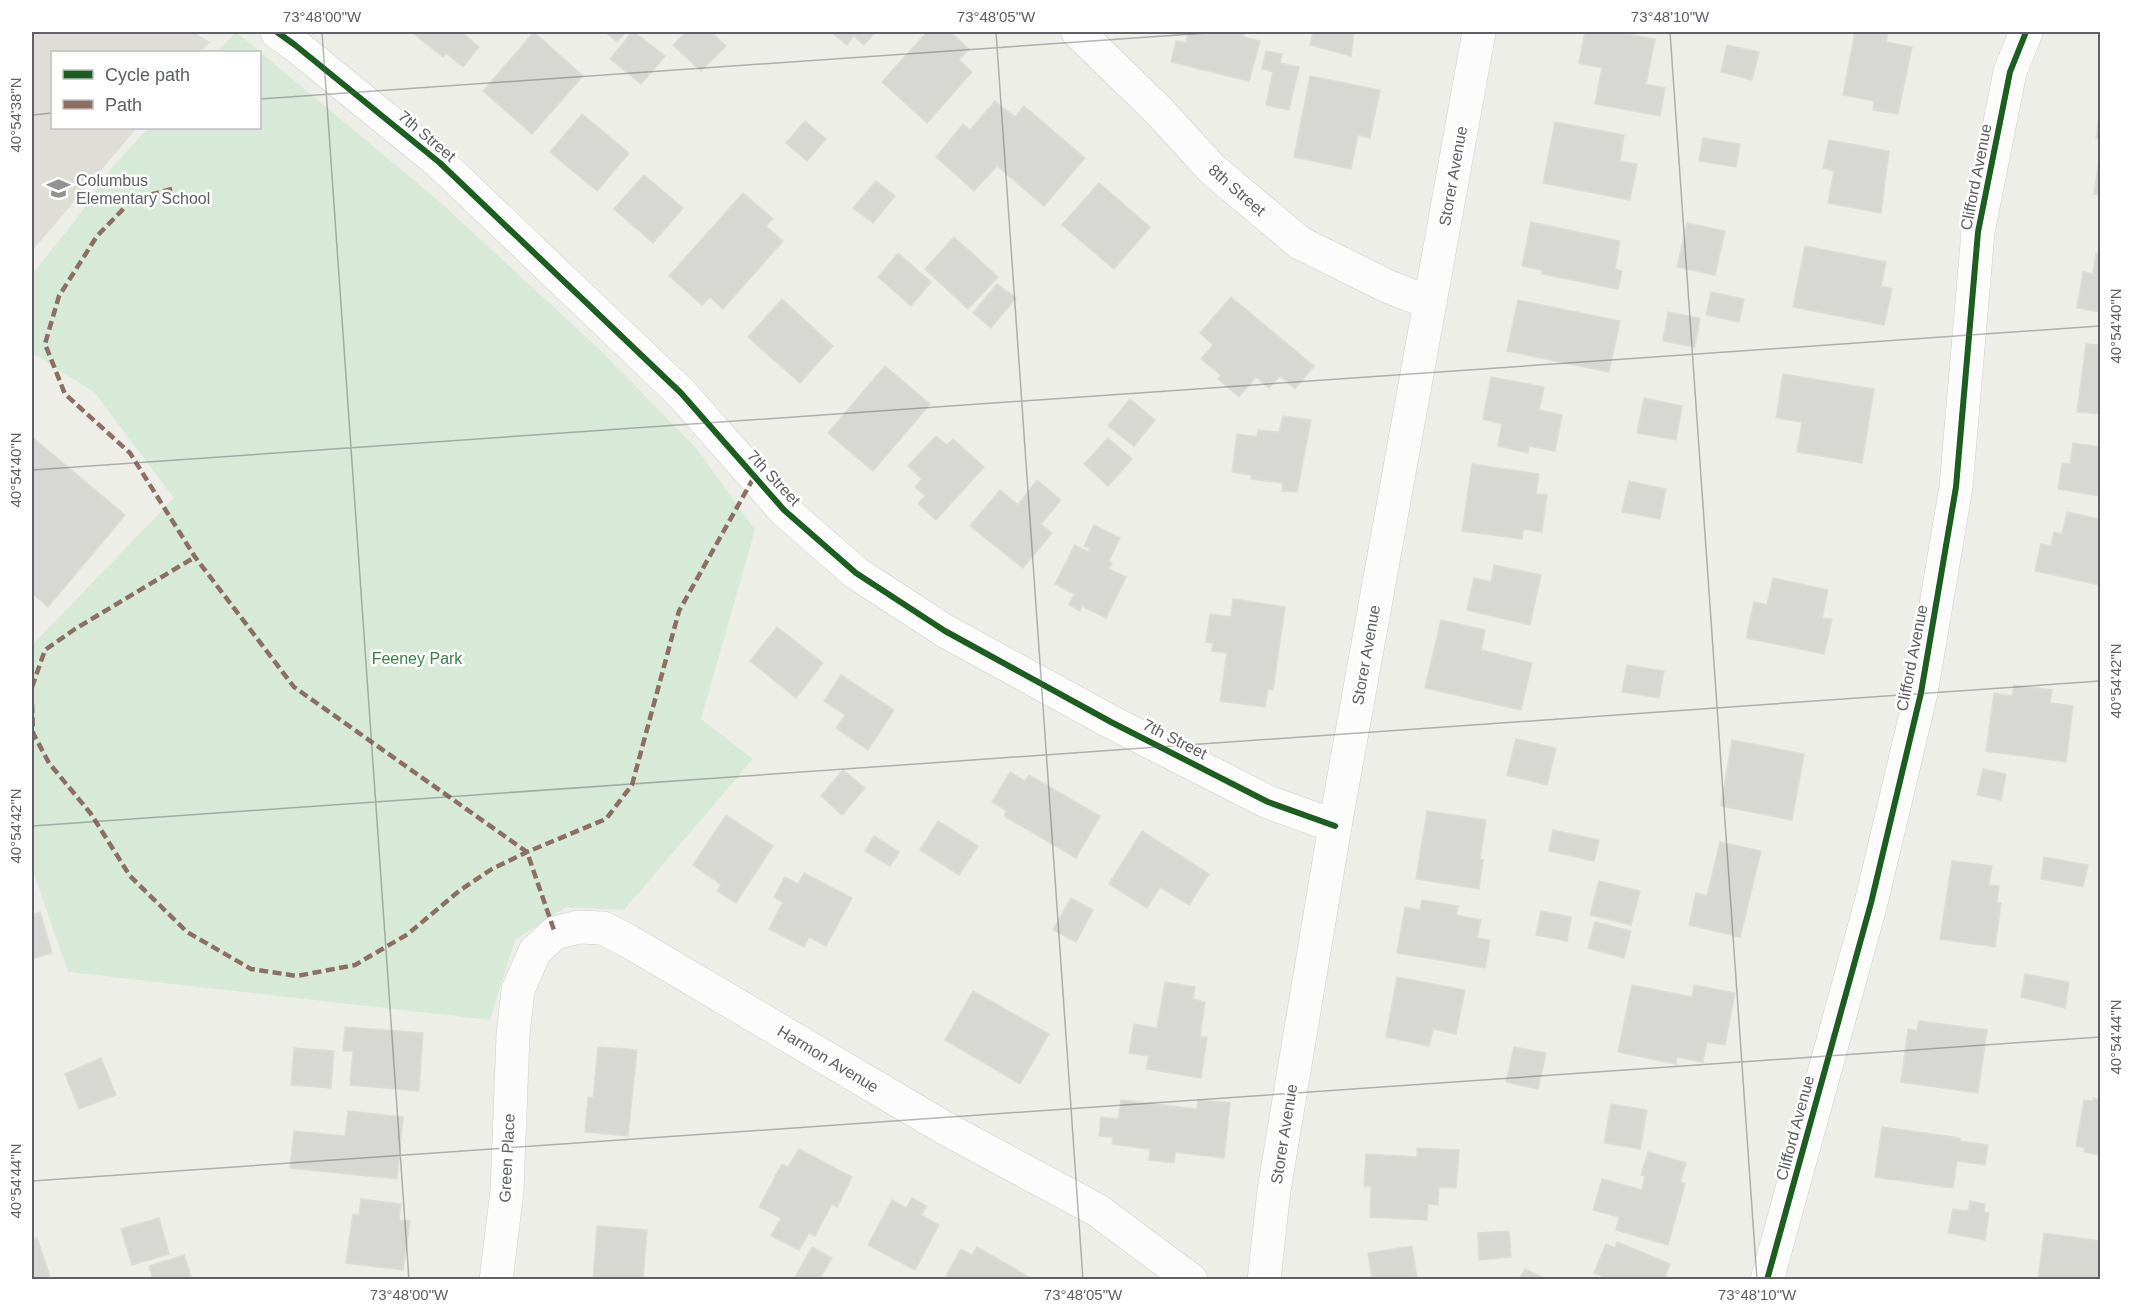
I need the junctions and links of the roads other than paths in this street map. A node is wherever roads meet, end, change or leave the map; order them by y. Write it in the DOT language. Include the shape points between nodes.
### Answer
graph roads {
  1 [pos="277,32"];
  2 [pos="1078,32"];
  3 [pos="1479,32"];
  4 [pos="2026,32"];
  5 [pos="1430,303"];
  6 [pos="1335,826"];
  7 [pos="513,1035"];
  8 [pos="496,1280"];
  9 [pos="1191,1280"];
  10 [pos="1264,1280"];
  11 [pos="1767,1280"];
  1 -- 6 [label="street, 7th Street" via="440,163 681,393 784,510 856,573 945,632 1111,722 1268,802"];
  2 -- 5 [label="street, 8th Street" via="1212,169 1300,243"];
  3 -- 5 [label="street, Storer Avenue"];
  4 -- 11 [label="street, Clifford Avenue" via="2010,72 1978,232 1956,487 1921,693 1871,903"];
  5 -- 6 [label="street, Storer Avenue"];
  6 -- 10 [label="street, Storer Avenue" via="1275,1190"];
  7 -- 8 [label="street, Green Place" via="507,1191"];
  7 -- 9 [label="street, Harmon Avenue" via="518,990 535,951 555,933 578,927 603,928 948,1130 1097,1210"];
}
